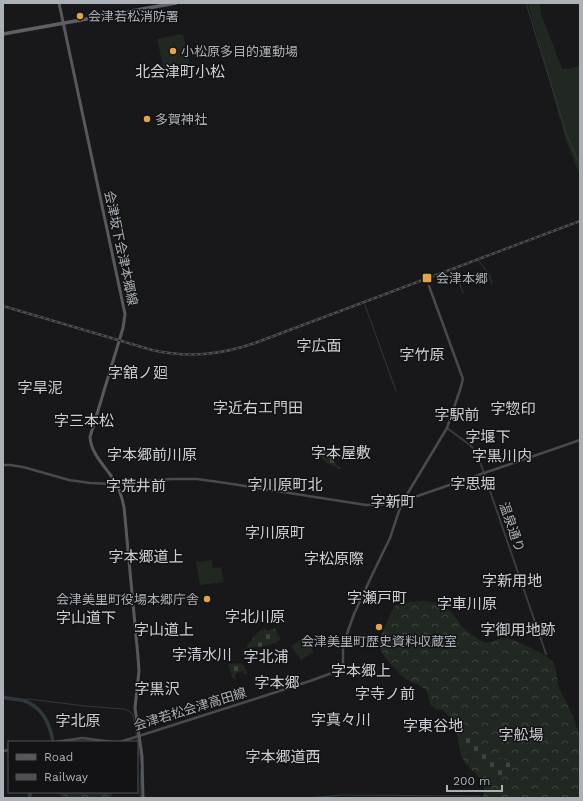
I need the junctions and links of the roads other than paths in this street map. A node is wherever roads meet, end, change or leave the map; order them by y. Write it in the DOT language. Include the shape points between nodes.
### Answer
graph roads {
  1 [pos="59,3"];
  2 [pos="176,3"];
  3 [pos="64,23"];
  4 [pos="3,34"];
  5 [pos="429,286"];
  6 [pos="447,428"];
  7 [pos="580,440"];
  8 [pos="3,465"];
  9 [pos="484,474"];
  10 [pos="116,484"];
  11 [pos="403,502"];
  12 [pos="546,654"];
  13 [pos="139,736"];
  14 [pos="62,741"];
  15 [pos="107,741"];
  16 [pos="123,741"];
  17 [pos="143,798"];
  1 -- 3 [label="main road, 会津坂下会津本郷線"];
  2 -- 3 [label="highway"];
  3 -- 4 [label="highway"];
  3 -- 10 [label="main road, 会津坂下会津本郷線" via="125,314 90,437 95,454"];
  5 -- 6 [label="main road" via="463,379"];
  6 -- 9 [label="street, 温泉通り" via="476,451"];
  6 -- 11 [label="main road"];
  7 -- 9 [label="main road"];
  8 -- 10 [label="main road" via="16,465 73,481"];
  9 -- 11 [label="main road"];
  9 -- 12 [label="street, 温泉通り"];
  10 -- 11 [label="main road" via="197,479 366,505"];
  10 -- 13 [label="main road, 会津坂下会津本郷線" via="124,507 138,657 135,708"];
  11 -- 13 [label="main road, 会津若松会津高田線" via="390,538 354,614 343,645 343,668 321,678"];
  13 -- 16 [label="main road, 会津若松会津高田線"];
  13 -- 17 [label="main road, 会津坂下会津本郷線"];
  14 -- 15 [label="main road, 会津若松会津高田線" via="82,738"];
}
